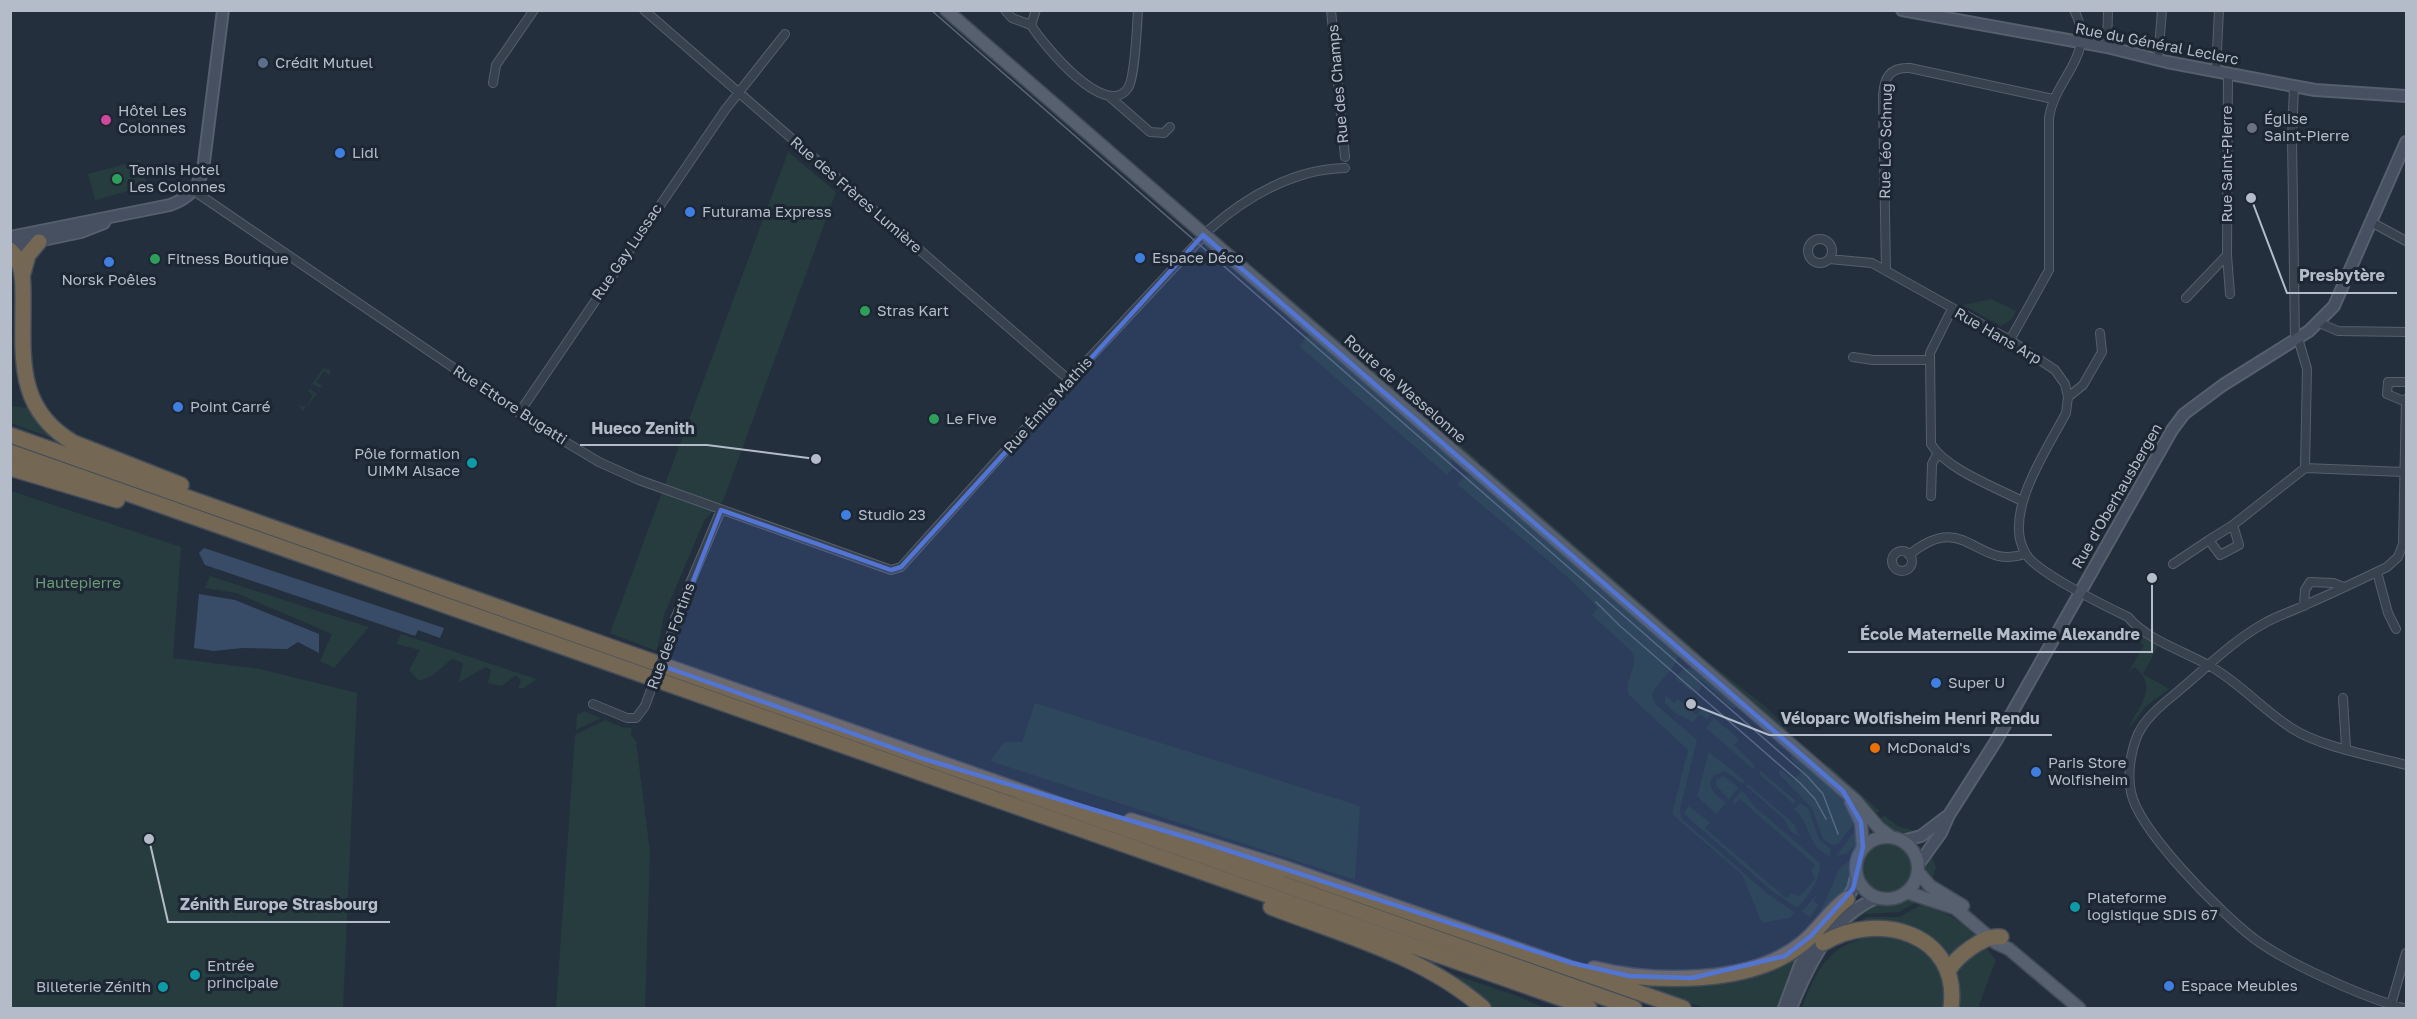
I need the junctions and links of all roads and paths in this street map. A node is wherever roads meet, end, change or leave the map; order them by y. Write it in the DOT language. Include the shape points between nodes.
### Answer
graph roads {
  1 [pos="223,10"];
  2 [pos="534,10"];
  3 [pos="644,10"];
  4 [pos="946,10"];
  5 [pos="1005,10"];
  6 [pos="1036,10"];
  7 [pos="1138,10"];
  8 [pos="1331,10"];
  9 [pos="1902,10"];
  10 [pos="2074,10"];
  11 [pos="2108,10"];
  12 [pos="2162,10"];
  13 [pos="2219,10"];
  14 [pos="1031,25"];
  15 [pos="785,34"];
  16 [pos="2082,44"];
  17 [pos="2107,47"];
  18 [pos="2158,60"];
  19 [pos="2216,71"];
  20 [pos="2228,74"];
  21 [pos="493,83"];
  22 [pos="2294,86"];
  23 [pos="738,92"];
  24 [pos="2406,96"];
  25 [pos="1110,97"];
  26 [pos="2053,99"];
  27 [pos="1170,127"];
  28 [pos="2406,142"];
  29 [pos="1345,157"];
  30 [pos="1345,168"];
  31 [pos="194,191"];
  32 [pos="115,218"];
  33 [pos="2371,222"];
  34 [pos="1203,236"];
  35 [pos="10,237"];
  36 [pos="2406,241"];
  37 [pos="39,242"];
  38 [pos="10,248"];
  39 [pos="2227,255"];
  40 [pos="1829,259"];
  41 [pos="1887,271"];
  42 [pos="23,273"];
  43 [pos="2230,294"];
  44 [pos="2186,298"];
  45 [pos="1952,309"];
  46 [pos="2317,322"];
  47 [pos="2406,332"];
  48 [pos="2100,333"];
  49 [pos="2297,339"];
  50 [pos="2010,340"];
  51 [pos="1853,357"];
  52 [pos="1929,360"];
  53 [pos="1069,380"];
  54 [pos="2406,382"];
  55 [pos="2068,397"];
  56 [pos="2406,400"];
  57 [pos="519,413"];
  58 [pos="10,435"];
  59 [pos="10,452"];
  60 [pos="1937,454"];
  61 [pos="10,468"];
  62 [pos="2305,468"];
  63 [pos="2404,472"];
  64 [pos="1930,496"];
  65 [pos="2022,501"];
  66 [pos="721,510"];
  67 [pos="2233,525"];
  68 [pos="293,535"];
  69 [pos="2209,540"];
  70 [pos="2025,554"];
  71 [pos="1909,555"];
  72 [pos="2173,564"];
  73 [pos="341,569"];
  74 [pos="891,570"];
  75 [pos="2377,572"];
  76 [pos="2343,587"];
  77 [pos="2081,591"];
  78 [pos="2304,606"];
  79 [pos="2396,629"];
  80 [pos="2209,665"];
  81 [pos="2343,698"];
  82 [pos="593,704"];
  83 [pos="2346,747"];
  84 [pos="2406,765"];
  85 [pos="950,767"];
  86 [pos="1843,791"];
  87 [pos="1949,815"];
  88 [pos="1896,839"];
  89 [pos="1110,840"];
  90 [pos="1863,847"];
  91 [pos="1918,868"];
  92 [pos="1856,876"];
  93 [pos="1906,892"];
  94 [pos="1847,898"];
  95 [pos="1876,898"];
  96 [pos="1377,900"];
  97 [pos="1809,925"];
  98 [pos="2000,941"];
  99 [pos="1823,944"];
  100 [pos="2406,953"];
  101 [pos="1785,956"];
  102 [pos="1948,971"];
  103 [pos="2391,1007"];
  104 [pos="1483,1008"];
  105 [pos="1589,1008"];
  106 [pos="1634,1008"];
  107 [pos="1683,1008"];
  108 [pos="1784,1008"];
  109 [pos="1791,1008"];
  110 [pos="1951,1008"];
  111 [pos="2079,1008"];
  112 [pos="2403,1008"];
  1 -- 31 [label="main road" via="203,170"];
  2 -- 21 [label="street" via="496,65"];
  3 -- 23 [label="street, Rue des Frères Lumière"];
  4 -- 34 [label="main road, Route de Wasselonne"];
  5 -- 14 [label="street" via="1012,18"];
  6 -- 14 [label="street"];
  7 -- 25 [label="street" via="1131,83 1124,93"];
  8 -- 29 [label="street, Rue des Champs"];
  9 -- 16 [label="main road, Rue du Général Leclerc"];
  10 -- 16 [label="street" via="2083,30"];
  11 -- 17 [label="street"];
  12 -- 18 [label="street"];
  13 -- 19 [label="street"];
  14 -- 25 [label="street" via="1045,48 1096,93"];
  15 -- 23 [label="street, Rue Gay Lussac"];
  16 -- 17 [label="main road, Rue du Général Leclerc"];
  16 -- 26 [label="street"];
  17 -- 18 [label="main road, Rue du Général Leclerc"];
  18 -- 19 [label="main road, Rue du Général Leclerc"];
  19 -- 20 [label="main road, Rue du Général Leclerc"];
  20 -- 22 [label="main road, Rue du Général Leclerc"];
  20 -- 39 [label="street, Rue Saint-Pierre"];
  22 -- 24 [label="main road, Rue du Général Leclerc"];
  22 -- 49 [label="street"];
  23 -- 53 [label="street, Rue des Frères Lumière"];
  23 -- 57 [label="street, Rue Gay Lussac"];
  25 -- 27 [label="street" via="1150,132 1164,133"];
  26 -- 41 [label="street, Rue Léo Schnug" via="1910,68 1890,72 1883,96"];
  26 -- 50 [label="street" via="2049,140 2049,270"];
  28 -- 33 [label="main road, Rue d'Oberhausbergen"];
  30 -- 34 [label="street, Rue Émile Mathis" via="1305,172 1235,208"];
  31 -- 32 [label="main road" via="170,205"];
  31 -- 57 [label="street, Rue Ettore Bugatti"];
  32 -- 35 [label="main road"];
  32 -- 37 [label="main road" via="81,232"];
  33 -- 36 [label="street"];
  33 -- 46 [label="main road, Rue d'Oberhausbergen" via="2334,306"];
  34 -- 53 [label="street, Rue Émile Mathis"];
  34 -- 86 [label="main road, Route de Wasselonne"];
  37 -- 38 [label="main road"];
  37 -- 42 [label="highway" via="28,255"];
  38 -- 42 [label="highway"];
  39 -- 43 [label="street, Rue Saint-Pierre"];
  39 -- 44 [label="street"];
  40 -- 41 [label="street, Rue Hans Arp" via="1872,263"];
  41 -- 45 [label="street, Rue Hans Arp"];
  42 -- 68 [label="highway" via="26,382 32,403 48,425 74,443 232,505"];
  45 -- 50 [label="street, Rue Hans Arp"];
  45 -- 52 [label="street"];
  46 -- 47 [label="street" via="2338,331"];
  46 -- 49 [label="main road, Rue d'Oberhausbergen"];
  48 -- 55 [label="street" via="2102,352 2083,385"];
  49 -- 62 [label="street" via="2307,369"];
  49 -- 77 [label="main road, Rue d'Oberhausbergen" via="2184,414"];
  50 -- 55 [label="street, Rue Hans Arp" via="2055,370"];
  51 -- 52 [label="street"];
  52 -- 60 [label="street" via="1931,444"];
  53 -- 74 [label="street, Rue Émile Mathis" via="901,567"];
  54 -- 56 [label="street" via="2388,382 2388,394"];
  55 -- 65 [label="street" via="2066,413"];
  56 -- 63 [label="street"];
  57 -- 66 [label="street, Rue Ettore Bugatti" via="599,462"];
  58 -- 68 [label="highway"];
  59 -- 73 [label="highway"];
  60 -- 64 [label="street" via="1932,464"];
  60 -- 65 [label="street"];
  61 -- 73 [label="highway" via="136,505 263,549"];
  62 -- 63 [label="street"];
  62 -- 67 [label="street"];
  63 -- 75 [label="street" via="2401,551 2395,562"];
  65 -- 70 [label="street" via="2019,532"];
  66 -- 74 [label="street, Rue Ettore Bugatti"];
  66 -- 82 [label="street, Rue des Fortins, bridge" via="675,619 645,706 636,718 627,718"];
  67 -- 69 [label="street"];
  67 -- 69 [label="street" via="2239,545 2220,555"];
  68 -- 85 [label="highway"];
  69 -- 72 [label="street"];
  70 -- 71 [label="street" via="1997,557 1962,537 1948,535 1922,544"];
  70 -- 77 [label="street" via="2032,563"];
  73 -- 89 [label="highway"];
  75 -- 76 [label="street"];
  75 -- 79 [label="street"];
  76 -- 78 [label="street"];
  76 -- 78 [label="street" via="2310,582"];
  77 -- 80 [label="street" via="2170,646"];
  77 -- 87 [label="main road, Rue d'Oberhausbergen"];
  78 -- 80 [label="street" via="2264,623 2218,654"];
  80 -- 83 [label="street" via="2294,730"];
  80 -- 103 [label="street" via="2156,710 2138,733 2129,778 2138,812 2199,888 2252,937 2287,958"];
  81 -- 83 [label="street"];
  83 -- 84 [label="street"];
  85 -- 96 [label="highway" via="1202,842"];
  85 -- 106 [label="highway"];
  86 -- 88 [label="main road, Route de Wasselonne"];
  86 -- 90 [label="main road" via="1858,816"];
  87 -- 88 [label="main road, Rue d'Oberhausbergen" via="1921,836"];
  87 -- 91 [label="main road, Rue d'Oberhausbergen"];
  88 -- 90 [label="main road" via="1879,838"];
  88 -- 91 [label="main road" via="1911,849"];
  89 -- 104 [label="highway" via="1198,879 1399,956 1438,976"];
  89 -- 105 [label="highway"];
  90 -- 92 [label="main road" via="1857,858"];
  91 -- 93 [label="main road" via="1914,883"];
  91 -- 98 [label="main road" via="1930,886 1969,909"];
  92 -- 94 [label="main road"];
  92 -- 95 [label="main road"];
  93 -- 95 [label="main road" via="1895,898"];
  93 -- 98 [label="main road" via="1956,908"];
  94 -- 101 [label="highway" via="1811,936"];
  94 -- 108 [label="main road" via="1807,952"];
  95 -- 99 [label="main road" via="1851,912"];
  96 -- 101 [label="highway" via="1572,963 1629,976 1708,976"];
  96 -- 107 [label="highway"];
  97 -- 101 [label="highway"];
  98 -- 102 [label="highway" via="1956,960"];
  98 -- 111 [label="main road"];
  99 -- 102 [label="highway" via="1840,935 1872,928 1897,929 1926,942"];
  99 -- 109 [label="main road"];
  100 -- 103 [label="street"];
  102 -- 110 [label="highway"];
  103 -- 112 [label="street"];
}
